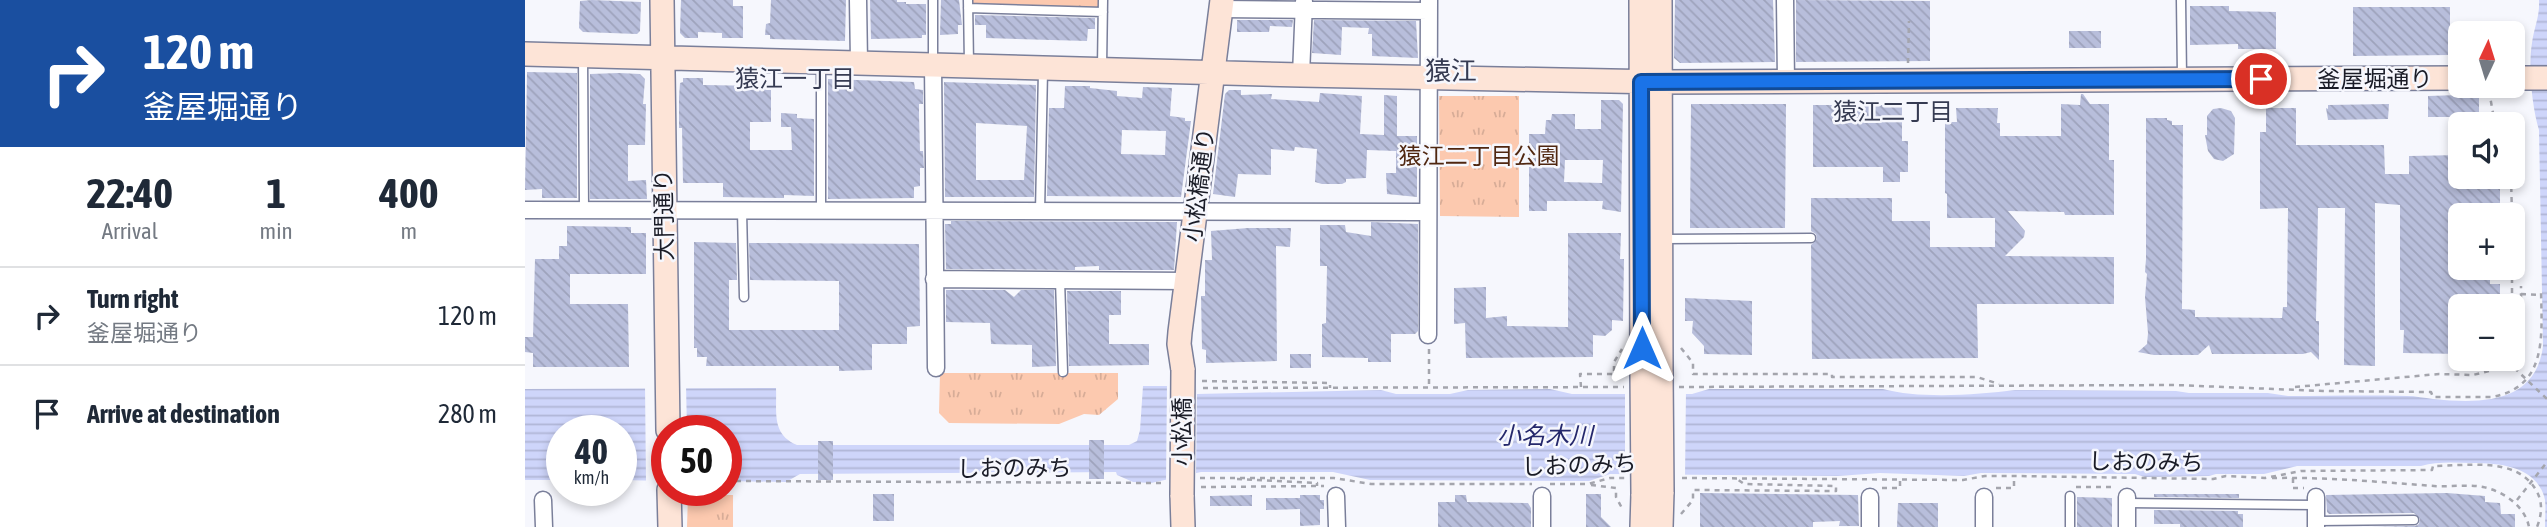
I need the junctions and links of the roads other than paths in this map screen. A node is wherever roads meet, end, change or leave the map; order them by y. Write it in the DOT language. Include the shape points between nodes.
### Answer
graph roads {
  1 [pos="662,0"];
  2 [pos="858,0"];
  3 [pos="933,0"];
  4 [pos="1103,0"];
  5 [pos="1641,0"];
  6 [pos="1660,0"];
  7 [pos="1785,0"];
  8 [pos="2181,0"];
  9 [pos="968,4"];
  10 [pos="1221,4"];
  11 [pos="1304,5"];
  12 [pos="1429,6"];
  13 [pos="1103,12"];
  14 [pos="525,54"];
  15 [pos="583,55"];
  16 [pos="663,58"];
  17 [pos="821,61"];
  18 [pos="859,62"];
  19 [pos="933,64"];
  20 [pos="969,65"];
  21 [pos="1043,68"];
  22 [pos="1102,69"];
  23 [pos="1213,72"];
  24 [pos="1301,75"];
  25 [pos="1429,78"];
  26 [pos="2448,78"];
  27 [pos="2525,78"];
  28 [pos="2547,78"];
  29 [pos="2182,79"];
  30 [pos="1650,82"];
  31 [pos="1786,82"];
  32 [pos="525,210"];
  33 [pos="584,210"];
  34 [pos="1196,210"];
  35 [pos="664,211"];
  36 [pos="742,211"];
  37 [pos="821,211"];
  38 [pos="933,211"];
  39 [pos="1039,211"];
  40 [pos="1428,212"];
  41 [pos="1811,237"];
  42 [pos="1660,239"];
  43 [pos="935,279"];
  44 [pos="1060,279"];
  45 [pos="1187,281"];
  46 [pos="744,298"];
  47 [pos="1428,335"];
  48 [pos="936,368"];
  49 [pos="1063,372"];
  50 [pos="1192,376"];
  51 [pos="1654,380"];
  52 [pos="668,415"];
  53 [pos="1654,486"];
  54 [pos="1335,489"];
  55 [pos="1875,492"];
  56 [pos="1989,492"];
  57 [pos="2070,492"];
  58 [pos="1542,496"];
  59 [pos="543,500"];
  60 [pos="2127,500"];
  61 [pos="669,506"];
  62 [pos="2316,512"];
  63 [pos="2414,520"];
  64 [pos="1671,521"];
  65 [pos="2399,524"];
  66 [pos="544,527"];
  67 [pos="670,527"];
  68 [pos="1183,527"];
  69 [pos="1337,527"];
  70 [pos="1542,527"];
  71 [pos="1642,527"];
  72 [pos="1870,527"];
  73 [pos="1984,527"];
  74 [pos="2070,527"];
  75 [pos="2127,527"];
  1 -- 16 [label="street, 大門通り"];
  2 -- 18 [label="street"];
  3 -- 19 [label="lane"];
  4 -- 13 [label="lane"];
  5 -- 30 [label="street"];
  6 -- 30 [label="street"];
  7 -- 31 [label="street"];
  8 -- 29 [label="lane"];
  9 -- 13 [label="lane"];
  9 -- 20 [label="lane"];
  10 -- 11 [label="street"];
  10 -- 23 [label="street, 小松橋通り"];
  11 -- 12 [label="street"];
  11 -- 24 [label="street"];
  12 -- 25 [label="street"];
  13 -- 22 [label="lane"];
  14 -- 15 [label="street, 釜屋堀通り"];
  15 -- 16 [label="street, 釜屋堀通り"];
  15 -- 33 [label="lane"];
  16 -- 17 [label="street, 釜屋堀通り"];
  16 -- 35 [label="street, 大門通り"];
  17 -- 18 [label="street, 釜屋堀通り"];
  17 -- 37 [label="lane"];
  18 -- 19 [label="street, 釜屋堀通り"];
  19 -- 20 [label="street, 釜屋堀通り"];
  19 -- 38 [label="street"];
  20 -- 21 [label="street, 釜屋堀通り"];
  21 -- 22 [label="street, 釜屋堀通り"];
  21 -- 39 [label="lane"];
  22 -- 23 [label="street, 釜屋堀通り"];
  23 -- 24 [label="street, 釜屋堀通り"];
  23 -- 34 [label="street, 小松橋通り"];
  24 -- 25 [label="street, 釜屋堀通り"];
  25 -- 30 [label="street, 釜屋堀通り"];
  25 -- 40 [label="street"];
  26 -- 29 [label="street, 釜屋堀通り"];
  27 -- 28 [label="street"];
  29 -- 31 [label="street, 釜屋堀通り"];
  30 -- 31 [label="street, 釜屋堀通り"];
  30 -- 42 [label="street"];
  30 -- 51 [label="street"];
  32 -- 33 [label="street"];
  33 -- 35 [label="street"];
  34 -- 39 [label="street"];
  34 -- 40 [label="street"];
  34 -- 45 [label="street, 小松橋通り"];
  35 -- 36 [label="street"];
  35 -- 52 [label="street, 大門通り"];
  36 -- 37 [label="street"];
  36 -- 46 [label="lane"];
  37 -- 38 [label="street"];
  38 -- 39 [label="street"];
  38 -- 43 [label="street"];
  40 -- 47 [label="street"];
  41 -- 42 [label="lane"];
  42 -- 51 [label="street"];
  43 -- 44 [label="street"];
  43 -- 48 [label="street"];
  44 -- 45 [label="street"];
  44 -- 49 [label="lane"];
  45 -- 50 [label="street, 小松橋通り" via="1179,344"];
  50 -- 68 [label="street, 小松橋, bridge"];
  51 -- 53 [label="street, bridge"];
  53 -- 64 [label="street"];
  53 -- 71 [label="street"];
  54 -- 69 [label="street"];
  55 -- 72 [label="street"];
  56 -- 73 [label="street"];
  57 -- 74 [label="lane"];
  58 -- 70 [label="street"];
  59 -- 66 [label="street"];
  60 -- 62 [label="lane"];
  60 -- 75 [label="street"];
  61 -- 67 [label="street"];
  62 -- 65 [label="lane"];
  63 -- 65 [label="lane"];
}
